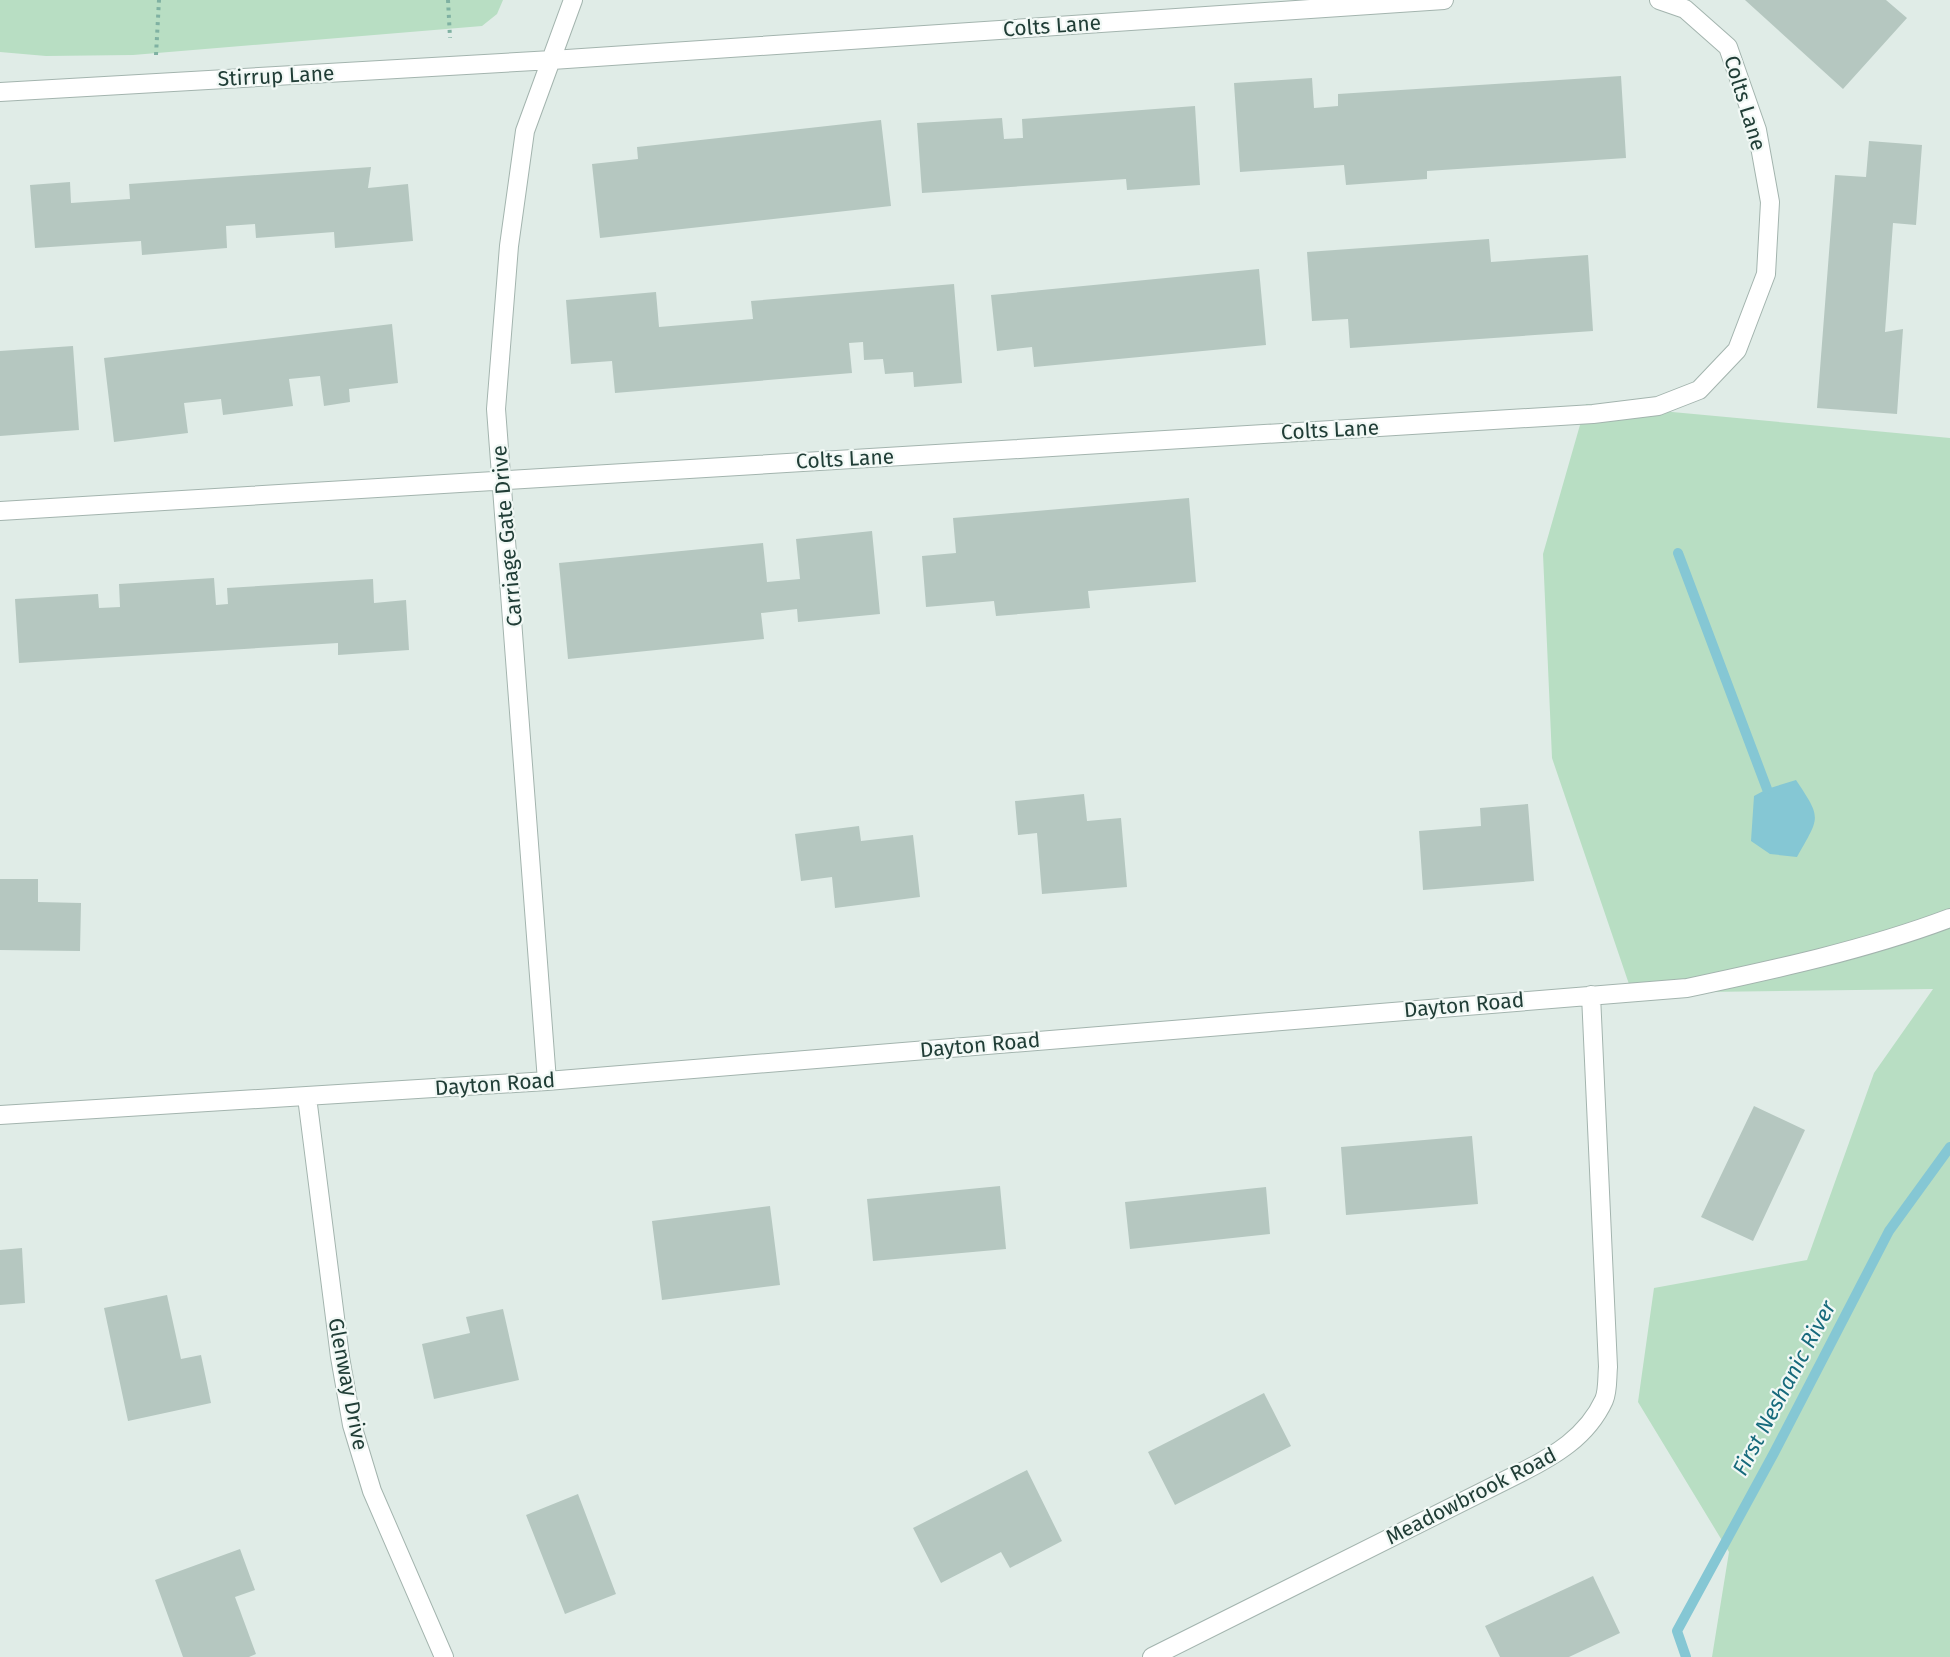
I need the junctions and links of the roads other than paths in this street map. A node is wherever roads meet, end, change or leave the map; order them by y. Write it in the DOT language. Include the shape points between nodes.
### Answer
graph roads {
  1 [pos="573,0"];
  2 [pos="1444,0"];
  3 [pos="1659,0"];
  4 [pos="552,60"];
  5 [pos="0,92"];
  6 [pos="503,480"];
  7 [pos="0,511"];
  8 [pos="1950,918"];
  9 [pos="1591,995"];
  10 [pos="547,1081"];
  11 [pos="307,1097"];
  12 [pos="0,1115"];
  13 [pos="444,1657"];
  14 [pos="1152,1657"];
  1 -- 4 [label="street, Carriage Gate Drive"];
  2 -- 4 [label="street, Colts Lane"];
  3 -- 6 [label="street, Colts Lane" via="1685,9 1728,47 1757,130 1770,202 1766,274 1737,350 1699,390 1658,406 1593,414"];
  4 -- 5 [label="street, Stirrup Lane"];
  4 -- 6 [label="street, Carriage Gate Drive" via="525,131 509,246 496,410"];
  6 -- 7 [label="street"];
  6 -- 10 [label="street, Carriage Gate Drive"];
  8 -- 9 [label="street, Dayton Road" via="1907,935 1765,972 1687,988"];
  9 -- 10 [label="street, Dayton Road"];
  9 -- 14 [label="street, Meadowbrook Road" via="1608,1367 1605,1399 1585,1430 1558,1453 1520,1473"];
  10 -- 11 [label="street, Dayton Road"];
  11 -- 12 [label="street, Dayton Road"];
  11 -- 13 [label="street, Glenway Drive" via="352,1425 372,1491"];
}
